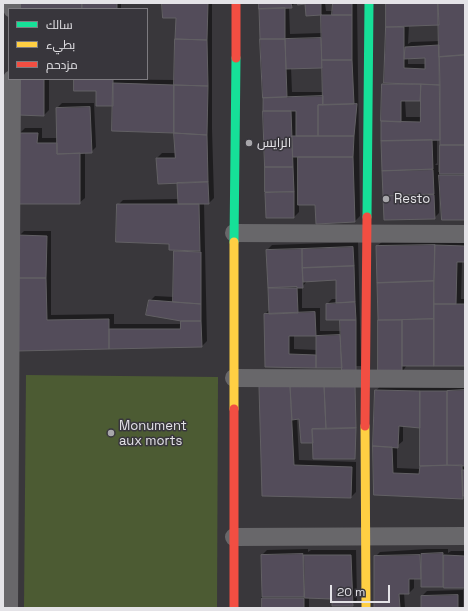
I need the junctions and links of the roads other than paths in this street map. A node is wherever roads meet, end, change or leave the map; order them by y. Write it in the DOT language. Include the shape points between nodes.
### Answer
graph roads {
  1 [pos="236,3"];
  2 [pos="369,3"];
  3 [pos="12,80"];
  4 [pos="234,233"];
  5 [pos="366,234"];
  6 [pos="465,234"];
  7 [pos="234,378"];
  8 [pos="365,379"];
  9 [pos="465,379"];
  10 [pos="7,441"];
  11 [pos="365,536"];
  12 [pos="465,536"];
  13 [pos="234,537"];
  14 [pos="9,608"];
  15 [pos="234,608"];
  16 [pos="366,608"];
  1 -- 4 [label="main road"];
  2 -- 5 [label="main road"];
  3 -- 10 [label="street"];
  4 -- 5 [label="street"];
  4 -- 7 [label="main road"];
  5 -- 6 [label="street"];
  5 -- 8 [label="main road"];
  7 -- 8 [label="street"];
  7 -- 13 [label="main road"];
  8 -- 9 [label="street"];
  8 -- 11 [label="main road"];
  10 -- 14 [label="street"];
  11 -- 12 [label="street"];
  11 -- 13 [label="street"];
  11 -- 16 [label="main road"];
  13 -- 15 [label="main road"];
}
